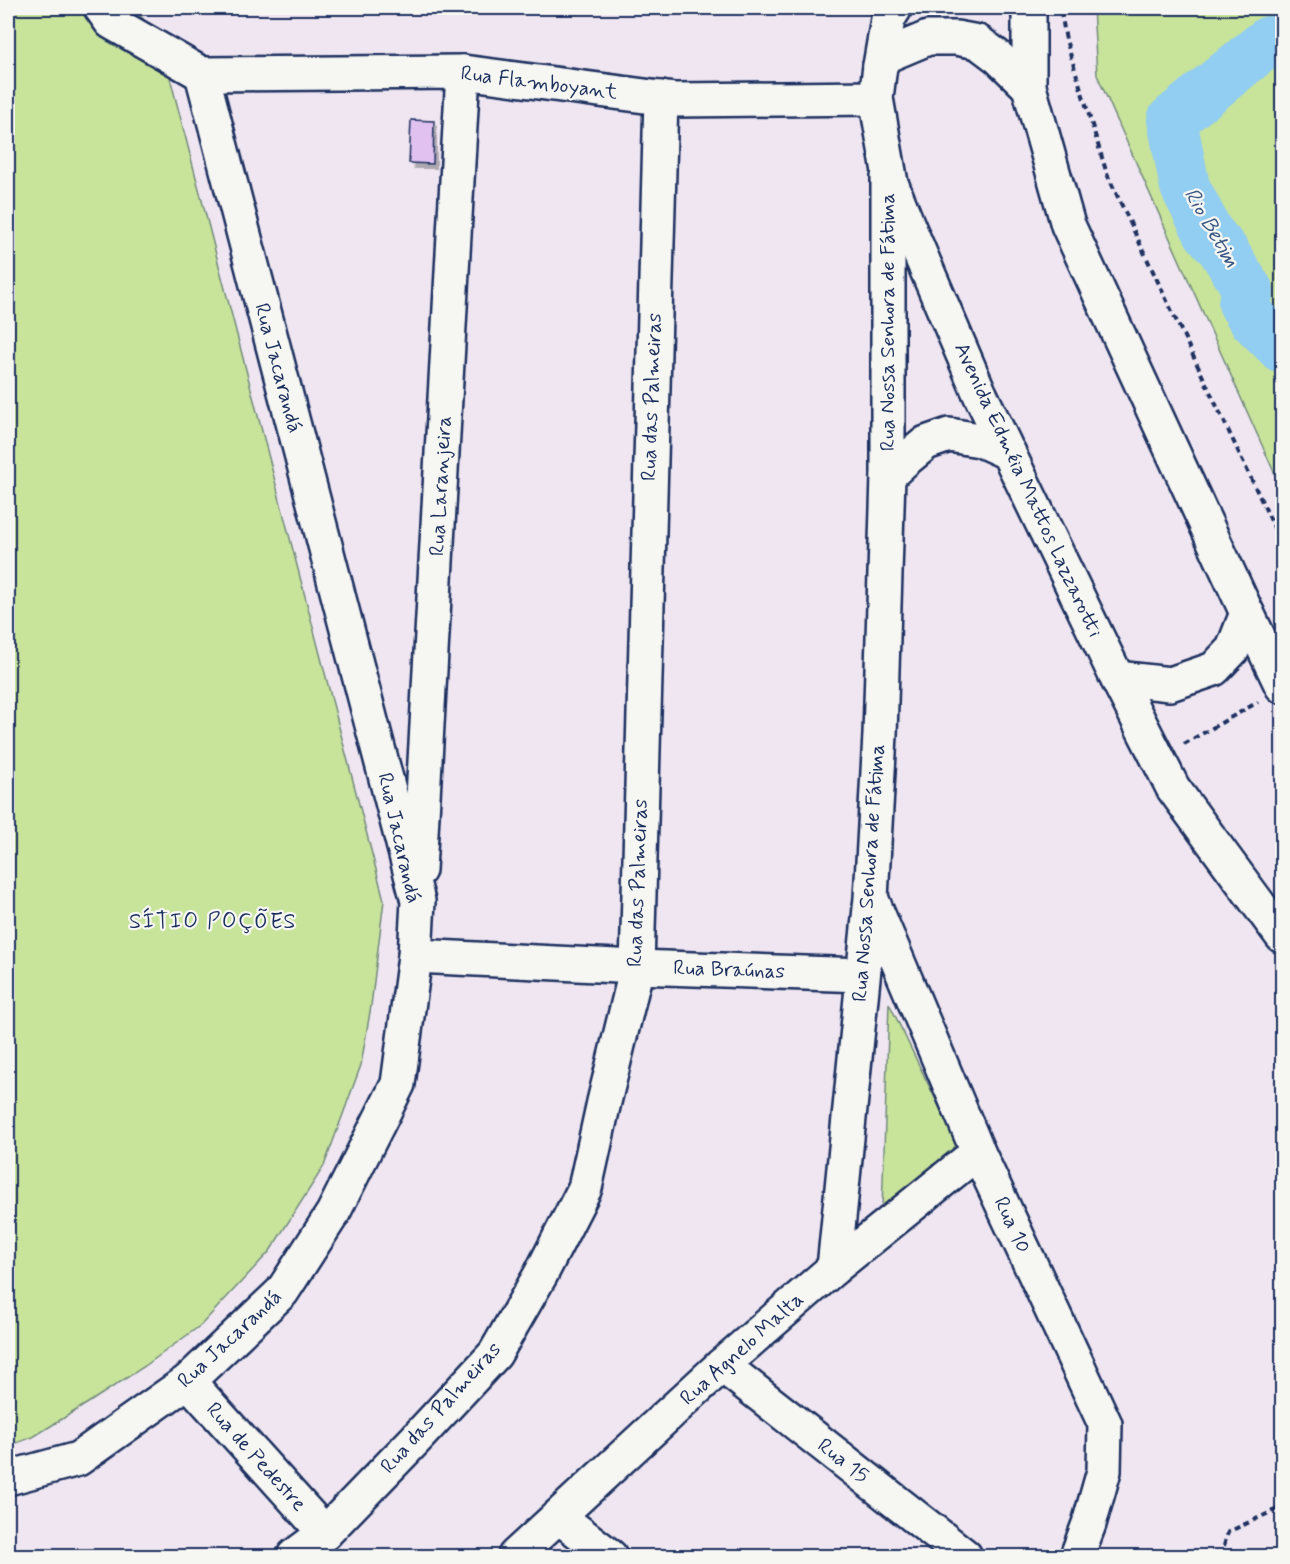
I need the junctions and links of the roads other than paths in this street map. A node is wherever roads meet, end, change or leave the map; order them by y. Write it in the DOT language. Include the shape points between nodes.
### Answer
graph roads {
  1 [pos="100,8"];
  2 [pos="895,8"];
  3 [pos="1029,8"];
  4 [pos="880,66"];
  5 [pos="464,72"];
  6 [pos="202,74"];
  7 [pos="1029,87"];
  8 [pos="661,98"];
  9 [pos="876,98"];
  10 [pos="888,169"];
  11 [pos="1009,453"];
  12 [pos="888,476"];
  13 [pos="1247,613"];
  14 [pos="1117,678"];
  15 [pos="1272,693"];
  16 [pos="871,898"];
  17 [pos="418,901"];
  18 [pos="1282,936"];
  19 [pos="415,956"];
  20 [pos="637,967"];
  21 [pos="863,975"];
  22 [pos="978,1152"];
  23 [pos="834,1268"];
  24 [pos="722,1365"];
  25 [pos="188,1382"];
  26 [pos="8,1478"];
  27 [pos="559,1517"];
  28 [pos="325,1533"];
  29 [pos="294,1557"];
  30 [pos="515,1557"];
  31 [pos="610,1557"];
  32 [pos="965,1557"];
  33 [pos="1077,1557"];
  1 -- 6 [label="street" via="111,22"];
  2 -- 4 [label="street, Avenida Edméia Mattos Lazzarotti" via="888,19"];
  3 -- 7 [label="street"];
  4 -- 7 [label="street" via="885,56 928,38 956,38 978,42"];
  4 -- 9 [label="street, Avenida Edméia Mattos Lazzarotti"];
  5 -- 6 [label="street, Rua Flamboyant"];
  5 -- 8 [label="street, Rua Flamboyant"];
  5 -- 17 [label="street, Rua Laranjeira"];
  6 -- 17 [label="street, Rua Jacarandá"];
  7 -- 13 [label="street" via="1068,225"];
  8 -- 9 [label="street, Rua Flamboyant"];
  8 -- 20 [label="street, Rua das Palmeiras"];
  9 -- 10 [label="street, Avenida Edméia Mattos Lazzarotti"];
  10 -- 11 [label="street, Avenida Edméia Mattos Lazzarotti" via="909,228"];
  10 -- 12 [label="street, Rua Nossa Senhora de Fátima"];
  11 -- 12 [label="street, Rua Nossa Senhora de Fátima" via="980,440 950,435 926,443"];
  11 -- 14 [label="street, Avenida Edméia Mattos Lazzarotti"];
  12 -- 16 [label="street, Rua Nossa Senhora de Fátima"];
  13 -- 14 [label="street" via="1233,649 1214,669 1170,684"];
  13 -- 15 [label="street"];
  14 -- 18 [label="street, Avenida Edméia Mattos Lazzarotti" via="1173,788"];
  16 -- 21 [label="street, Rua Nossa Senhora de Fátima"];
  16 -- 22 [label="street, Rua 10"];
  17 -- 19 [label="street, Rua Jacarandá"];
  19 -- 20 [label="street, Rua Braúnas"];
  19 -- 25 [label="street, Rua Jacarandá" via="398,1084 333,1213 282,1293"];
  20 -- 21 [label="street, Rua Braúnas"];
  20 -- 28 [label="street, Rua das Palmeiras" via="585,1188 541,1274 495,1354"];
  21 -- 23 [label="street, Rua Nossa Senhora de Fátima"];
  22 -- 23 [label="street, Rua Agnelo Malta"];
  22 -- 33 [label="street, Rua 10" via="1105,1424 1104,1471"];
  23 -- 24 [label="street, Rua Agnelo Malta"];
  24 -- 27 [label="street, Rua Agnelo Malta"];
  24 -- 32 [label="street, Rua 15"];
  25 -- 26 [label="street, Rua Jacarandá" via="78,1459"];
  25 -- 28 [label="street, Rua de Pedestre"];
  27 -- 30 [label="street, Rua Agnelo Malta"];
  27 -- 31 [label="street"];
  28 -- 29 [label="street, Rua das Palmeiras"];
}
